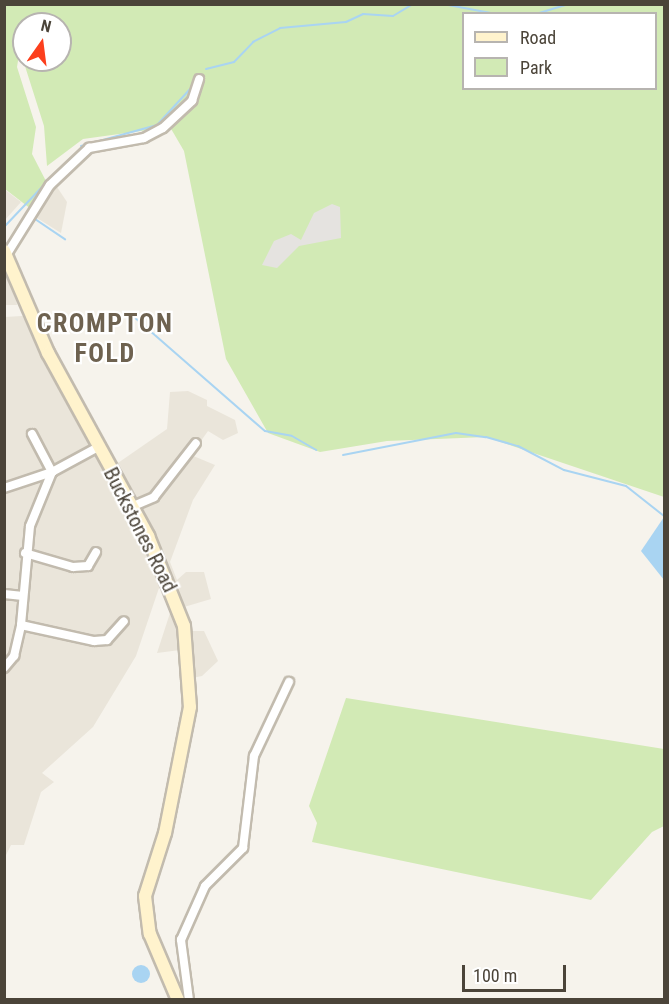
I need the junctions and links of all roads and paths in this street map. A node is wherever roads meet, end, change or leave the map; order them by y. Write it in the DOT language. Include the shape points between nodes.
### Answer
graph roads {
  1 [pos="199,79"];
  2 [pos="6,252"];
  3 [pos="32,434"];
  4 [pos="196,443"];
  5 [pos="98,447"];
  6 [pos="52,472"];
  7 [pos="31,481"];
  8 [pos="4,488"];
  9 [pos="39,500"];
  10 [pos="131,507"];
  11 [pos="96,552"];
  12 [pos="25,553"];
  13 [pos="4,594"];
  14 [pos="23,596"];
  15 [pos="124,621"];
  16 [pos="21,625"];
  17 [pos="4,668"];
  18 [pos="289,682"];
  19 [pos="178,999"];
  20 [pos="189,999"];
  1 -- 2 [label="street" via="192,101 170,123 144,138 88,148 30,216"];
  2 -- 5 [label="main road, Buckstones Road" via="42,339"];
  3 -- 6 [label="street"];
  4 -- 10 [label="street" via="154,497"];
  5 -- 6 [label="street"];
  5 -- 10 [label="main road, Buckstones Road"];
  6 -- 7 [label="street"];
  6 -- 9 [label="street"];
  7 -- 8 [label="street"];
  7 -- 9 [label="street"];
  9 -- 12 [label="street"];
  10 -- 19 [label="main road, Buckstones Road" via="167,578 184,626 190,707 165,833 145,896 150,934"];
  11 -- 12 [label="street" via="88,566 73,567"];
  12 -- 14 [label="street"];
  13 -- 14 [label="street"];
  14 -- 16 [label="street"];
  15 -- 16 [label="street" via="107,640 94,641"];
  16 -- 17 [label="street" via="14,656"];
  18 -- 20 [label="street" via="254,756 243,848 205,886 181,940"];
}
